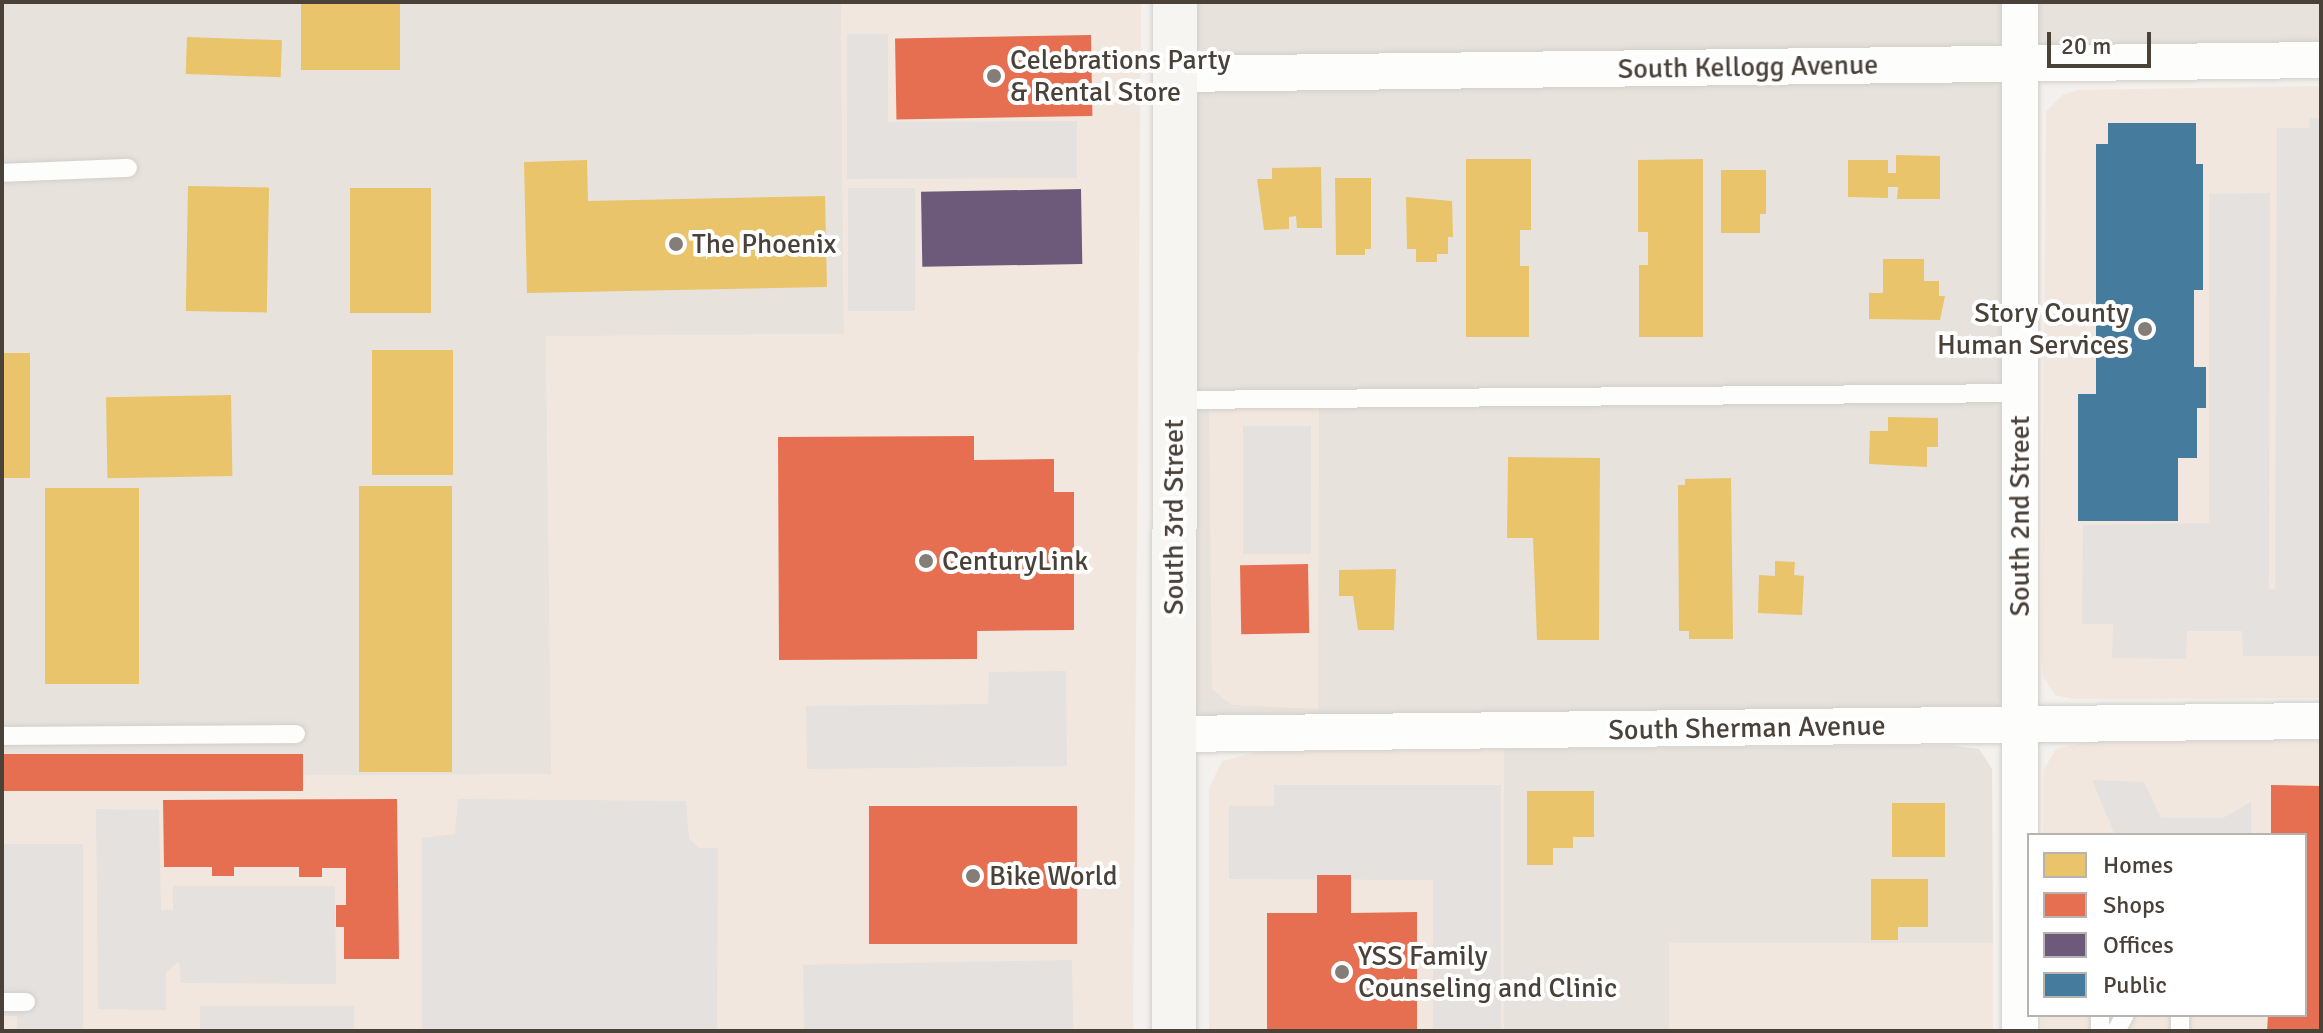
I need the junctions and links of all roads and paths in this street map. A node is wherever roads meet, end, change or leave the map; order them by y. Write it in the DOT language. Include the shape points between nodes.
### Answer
graph roads {
  1 [pos="1175,2"];
  2 [pos="2020,2"];
  3 [pos="2321,60"];
  4 [pos="2020,64"];
  5 [pos="1175,74"];
  6 [pos="128,168"];
  7 [pos="2,173"];
  8 [pos="2020,393"];
  9 [pos="1174,400"];
  10 [pos="2321,721"];
  11 [pos="2020,724"];
  12 [pos="296,734"];
  13 [pos="1173,734"];
  14 [pos="2,736"];
  15 [pos="2,1002"];
  16 [pos="26,1002"];
  17 [pos="1174,1031"];
  18 [pos="2020,1031"];
  1 -- 5 [label="main road, South 3rd Street"];
  2 -- 4 [label="street, South 2nd Street"];
  3 -- 4 [label="street, South Kellogg Avenue"];
  4 -- 5 [label="street, South Kellogg Avenue"];
  4 -- 8 [label="street, South 2nd Street"];
  5 -- 9 [label="main road, South 3rd Street"];
  6 -- 7 [label="lane"];
  8 -- 9 [label="lane"];
  8 -- 11 [label="street, South 2nd Street"];
  9 -- 13 [label="main road, South 3rd Street"];
  10 -- 11 [label="street, South Sherman Avenue"];
  11 -- 13 [label="street, South Sherman Avenue"];
  11 -- 18 [label="street, South 2nd Street"];
  12 -- 14 [label="lane"];
  13 -- 17 [label="main road, South 3rd Street"];
  15 -- 16 [label="lane"];
}
